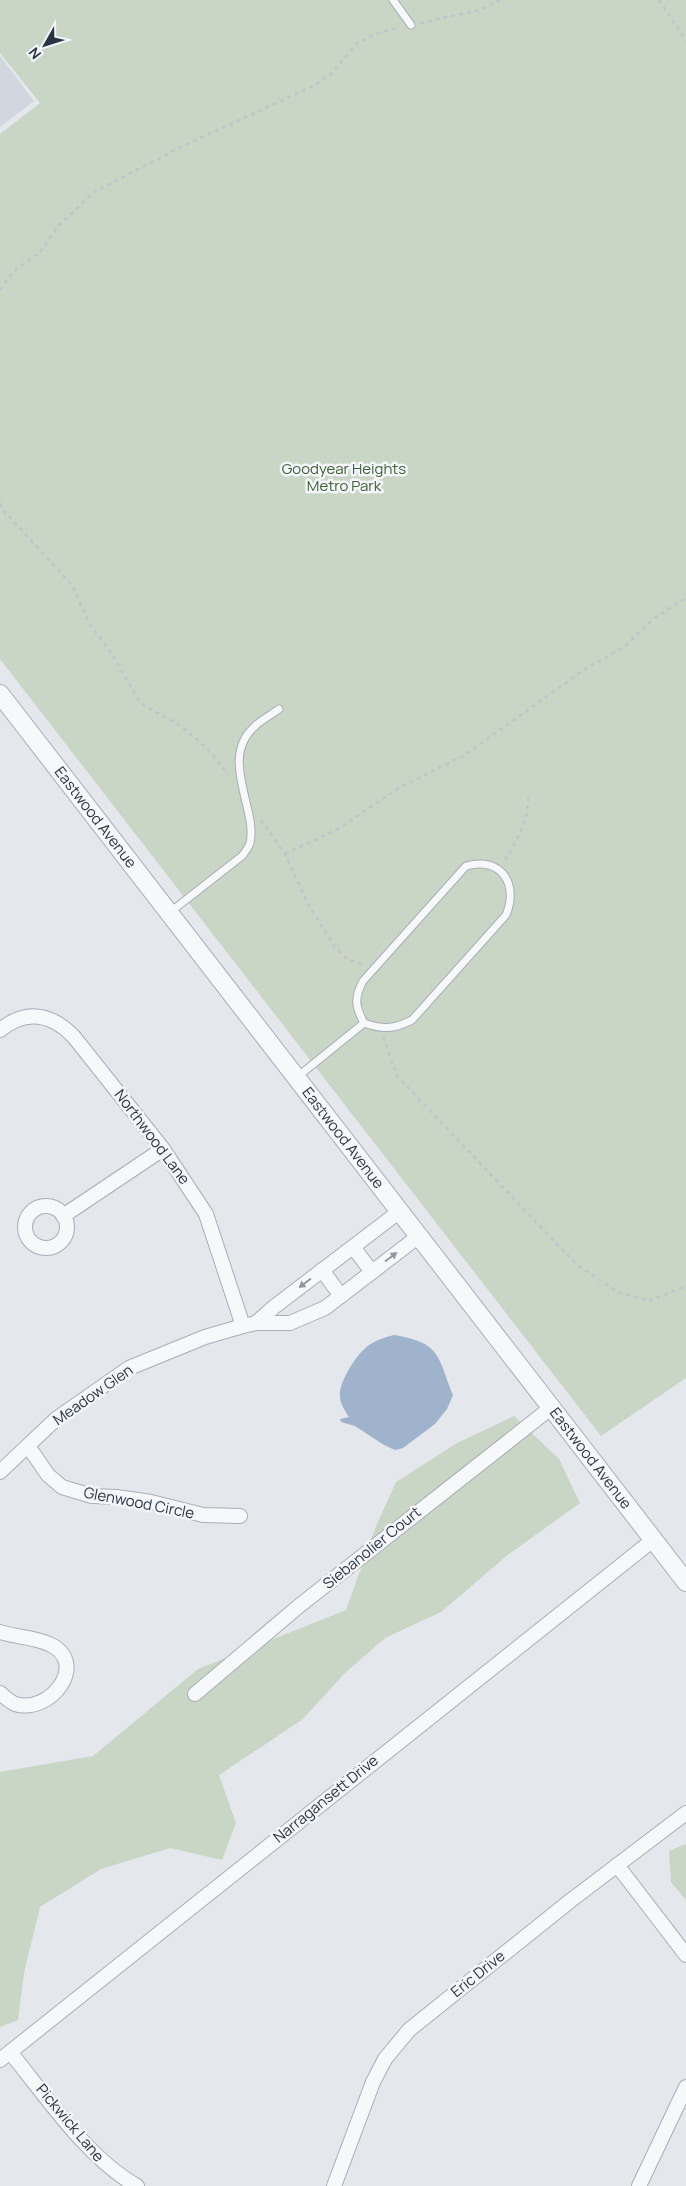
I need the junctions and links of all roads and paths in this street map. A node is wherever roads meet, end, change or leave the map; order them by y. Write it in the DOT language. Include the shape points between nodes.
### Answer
graph roads {
  1 [pos="394,0"];
  2 [pos="500,0"];
  3 [pos="659,0"];
  4 [pos="411,25"];
  5 [pos="686,41"];
  6 [pos="0,290"];
  7 [pos="0,503"];
  8 [pos="686,598"];
  9 [pos="0,694"];
  10 [pos="279,709"];
  11 [pos="243,795"];
  12 [pos="528,798"];
  13 [pos="259,817"];
  14 [pos="286,854"];
  15 [pos="498,870"];
  16 [pos="169,913"];
  17 [pos="374,969"];
  18 [pos="364,1023"];
  19 [pos="380,1029"];
  20 [pos="0,1030"];
  21 [pos="296,1078"];
  22 [pos="163,1149"];
  23 [pos="400,1211"];
  24 [pos="63,1216"];
  25 [pos="419,1236"];
  26 [pos="353,1247"];
  27 [pos="322,1270"];
  28 [pos="372,1272"];
  29 [pos="686,1286"];
  30 [pos="341,1296"];
  31 [pos="249,1324"];
  32 [pos="552,1407"];
  33 [pos="28,1446"];
  34 [pos="0,1472"];
  35 [pos="240,1516"];
  36 [pos="653,1540"];
  37 [pos="686,1582"];
  38 [pos="0,1632"];
  39 [pos="0,1693"];
  40 [pos="196,1694"];
  41 [pos="686,1812"];
  42 [pos="617,1865"];
  43 [pos="686,1955"];
  44 [pos="5,2056"];
  45 [pos="686,2087"];
  46 [pos="136,2186"];
  47 [pos="334,2186"];
  48 [pos="639,2186"];
  1 -- 4 [label="lane"];
  2 -- 4 [label="path" via="480,10"];
  3 -- 5 [label="path"];
  4 -- 6 [label="path" via="381,32 357,43 331,74 313,86 94,192 57,226 41,251 12,273"];
  7 -- 11 [label="path" via="72,585 89,623 112,654 140,703 181,726 202,744"];
  8 -- 14 [label="path" via="653,619 623,648 588,667 463,756 398,788 336,830"];
  9 -- 16 [label="street, Eastwood Avenue"];
  10 -- 11 [label="lane" via="253,727 245,739 239,775"];
  11 -- 16 [label="lane" via="251,833 250,845 242,856"];
  12 -- 15 [label="path" via="519,834"];
  13 -- 14 [label="path"];
  14 -- 17 [label="path" via="309,906 335,947 347,959"];
  15 -- 17 [label="lane" via="480,862 466,866"];
  15 -- 19 [label="lane" via="510,887 512,901 506,915 412,1020 395,1028"];
  16 -- 21 [label="street, Eastwood Avenue"];
  17 -- 18 [label="lane" via="356,994 356,1007"];
  18 -- 19 [label="lane"];
  18 -- 21 [label="lane"];
  19 -- 29 [label="path" via="397,1076 577,1264 618,1292 649,1301"];
  20 -- 22 [label="street, Northwood Lane" via="20,1017 44,1018 65,1028"];
  21 -- 23 [label="street, Eastwood Avenue"];
  22 -- 24 [label="street"];
  22 -- 31 [label="street, Northwood Lane" via="206,1214"];
  23 -- 25 [label="street, Eastwood Avenue"];
  23 -- 26 [label="street, Meadow Glen"];
  28 -- 25 [label="street, Meadow Glen, one-way"];
  25 -- 32 [label="street, Eastwood Avenue"];
  26 -- 27 [label="street, Meadow Glen"];
  26 -- 28 [label="street"];
  27 -- 30 [label="street"];
  27 -- 31 [label="street, Meadow Glen, one-way"];
  28 -- 30 [label="street, Meadow Glen"];
  30 -- 31 [label="street, Meadow Glen" via="325,1308 290,1323"];
  31 -- 33 [label="street, Meadow Glen" via="205,1337 129,1368 56,1419"];
  32 -- 36 [label="street, Eastwood Avenue"];
  32 -- 40 [label="street, Siebanolier Court" via="299,1606"];
  33 -- 34 [label="street, Meadow Glen"];
  33 -- 35 [label="street, Glenwood Circle" via="48,1475 62,1487 92,1496 150,1502 204,1515"];
  36 -- 37 [label="street, Eastwood Avenue"];
  36 -- 44 [label="street, Narragansett Drive"];
  38 -- 39 [label="street" via="49,1644 62,1654 67,1670 63,1684 50,1698 34,1705 14,1704"];
  41 -- 42 [label="street, Eric Drive"];
  42 -- 43 [label="street"];
  42 -- 47 [label="street, Eric Drive" via="428,2014 393,2048 373,2082"];
  44 -- 46 [label="street, Pickwick Lane" via="105,2165"];
  45 -- 48 [label="street"];
}
